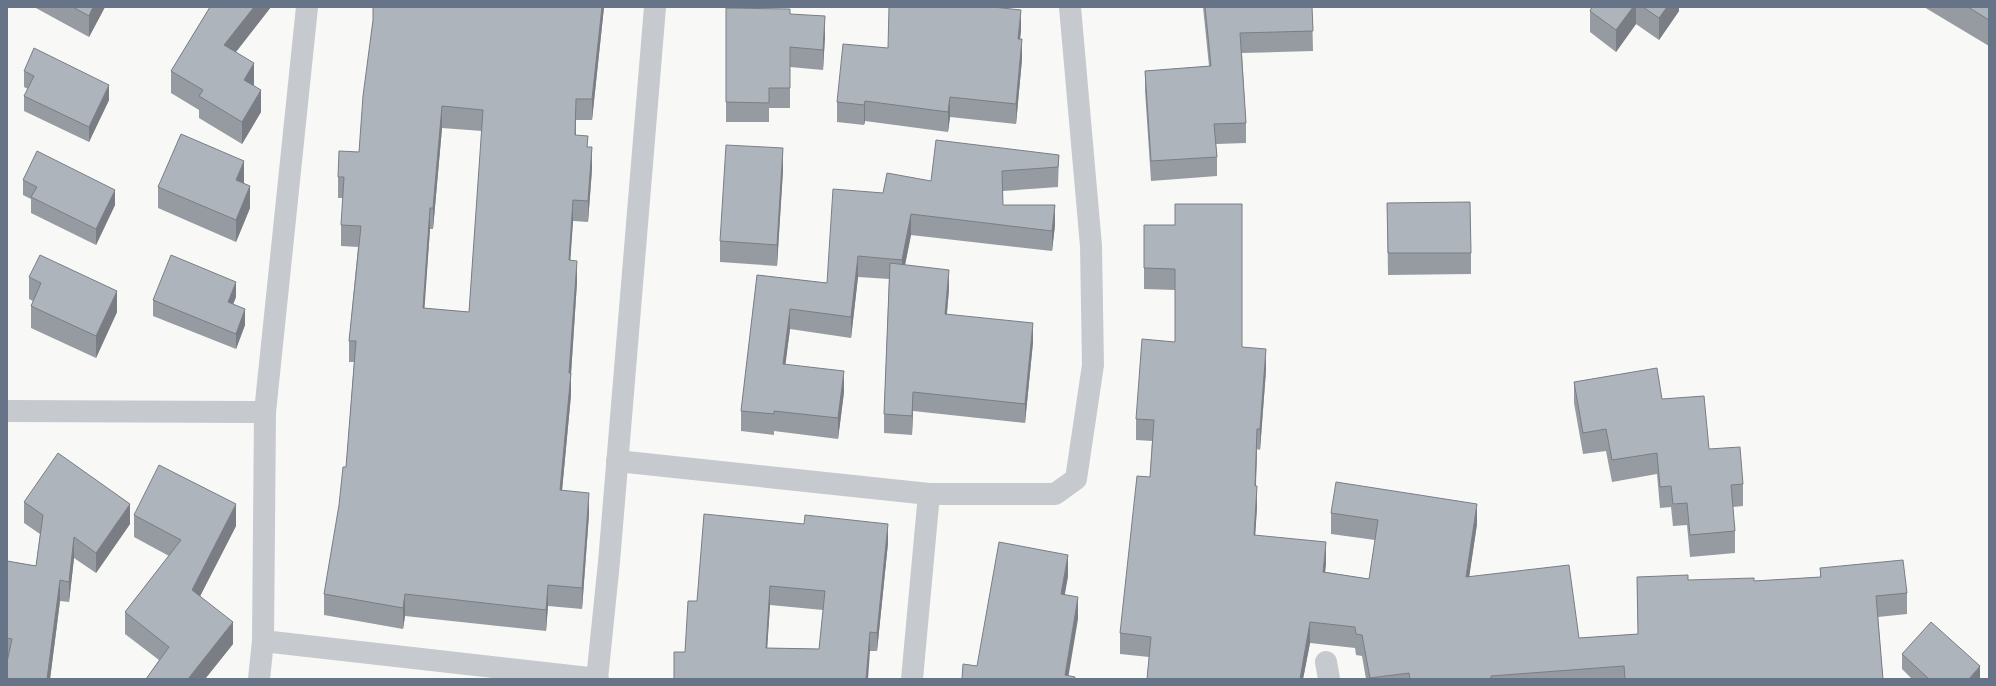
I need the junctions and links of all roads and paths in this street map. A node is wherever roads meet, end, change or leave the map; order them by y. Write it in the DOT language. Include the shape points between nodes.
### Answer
graph roads {
  1 [pos="307,7"];
  2 [pos="655,7"];
  3 [pos="1070,7"];
  4 [pos="7,410"];
  5 [pos="265,412"];
  6 [pos="617,461"];
  7 [pos="929,494"];
  8 [pos="263,641"];
  9 [pos="259,679"];
  10 [pos="598,679"];
  11 [pos="912,679"];
  1 -- 5 [label="street"];
  2 -- 6 [label="street"];
  3 -- 7 [label="street" via="1091,246 1092,365 1076,479 1055,494"];
  4 -- 5 [label="street"];
  5 -- 8 [label="street"];
  6 -- 7 [label="street"];
  6 -- 10 [label="street"];
  7 -- 11 [label="street"];
  8 -- 9 [label="street"];
  8 -- 10 [label="street"];
}
